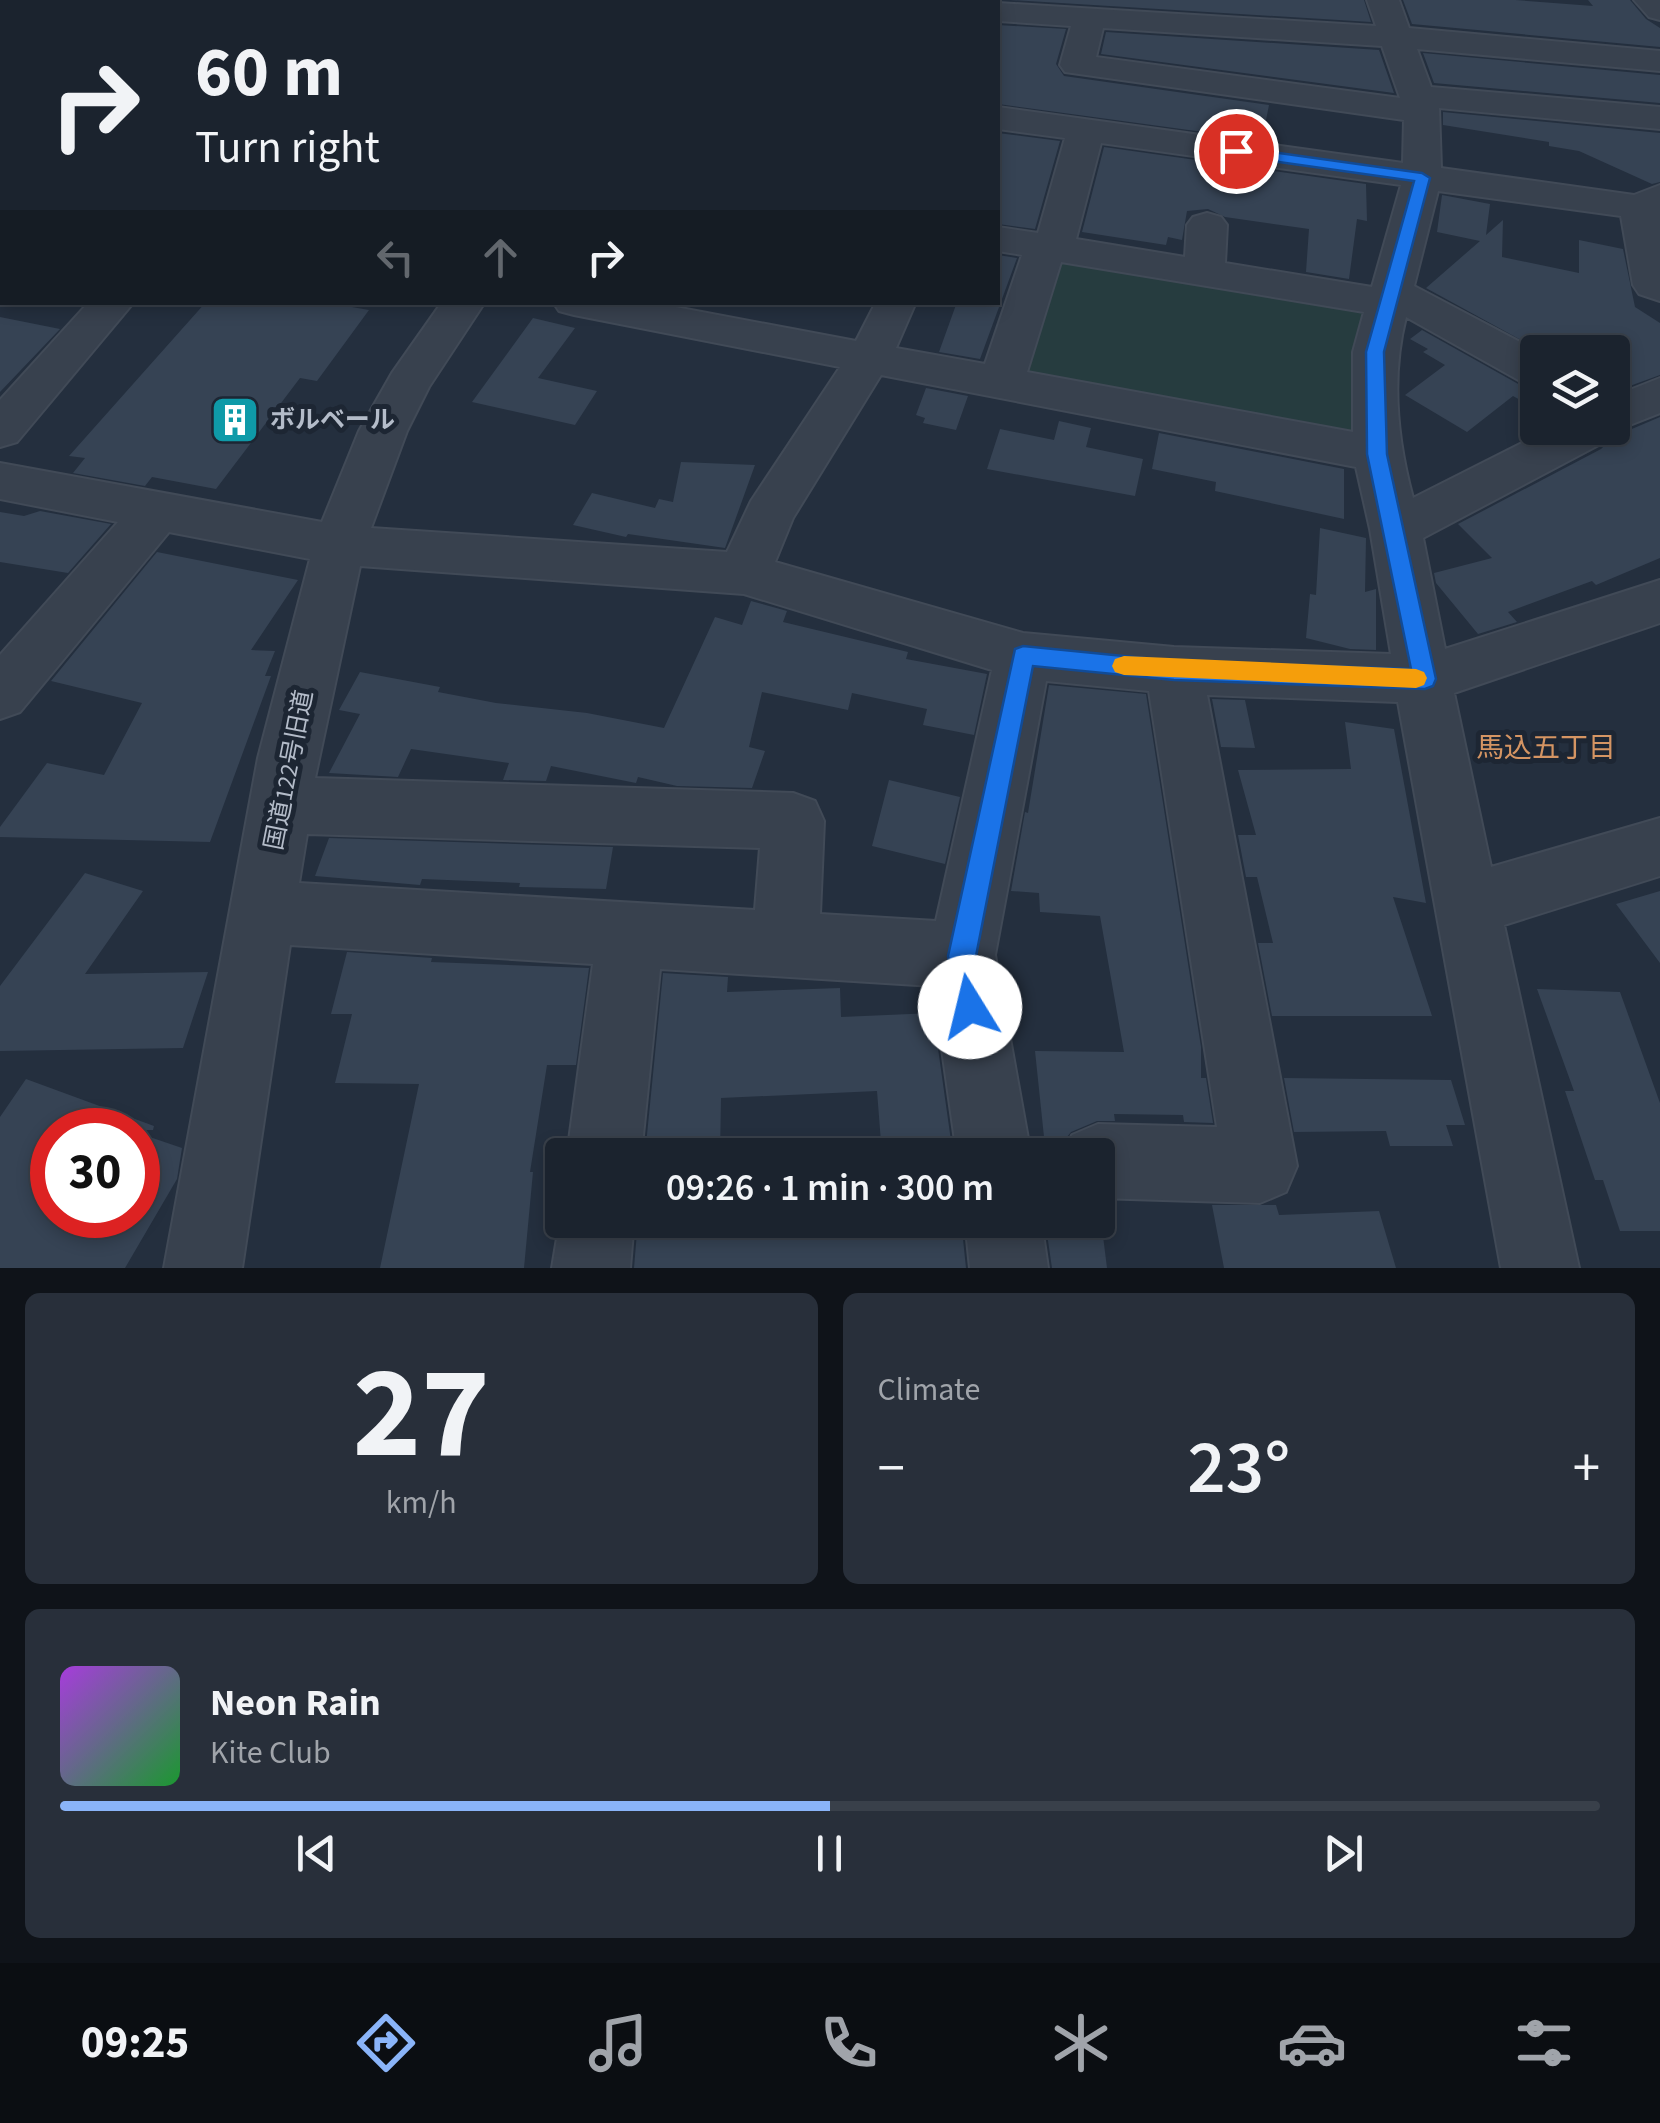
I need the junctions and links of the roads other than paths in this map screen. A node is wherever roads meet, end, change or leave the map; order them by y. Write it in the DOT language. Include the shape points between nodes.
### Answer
graph roads {
  1 [pos="1650,0"];
  2 [pos="1039,7"];
  3 [pos="1660,10"];
  4 [pos="1000,12"];
  5 [pos="1090,18"];
  6 [pos="1390,18"];
  7 [pos="1660,61"];
  8 [pos="1420,104"];
  9 [pos="1000,118"];
  10 [pos="1660,118"];
  11 [pos="1086,130"];
  12 [pos="1422,178"];
  13 [pos="1649,202"];
  14 [pos="1207,225"];
  15 [pos="1000,240"];
  16 [pos="1045,246"];
  17 [pos="1204,274"];
  18 [pos="1660,288"];
  19 [pos="1391,298"];
  20 [pos="110,305"];
  21 [pos="454,305"];
  22 [pos="602,305"];
  23 [pos="896,305"];
  24 [pos="629,308"];
  25 [pos="745,317"];
  26 [pos="869,358"];
  27 [pos="1520,363"];
  28 [pos="1001,383"];
  29 [pos="1660,394"];
  30 [pos="1630,408"];
  31 [pos="0,430"];
  32 [pos="1556,445"];
  33 [pos="1377,454"];
  34 [pos="0,482"];
  35 [pos="156,511"];
  36 [pos="1396,529"];
  37 [pos="339,546"];
  38 [pos="744,574"];
  39 [pos="1660,601"];
  40 [pos="1023,656"];
  41 [pos="1174,670"];
  42 [pos="1425,679"];
  43 [pos="0,694"];
  44 [pos="281,805"];
  45 [pos="1660,848"];
  46 [pos="1469,904"];
  47 [pos="263,912"];
  48 [pos="630,936"];
  49 [pos="786,944"];
  50 [pos="962,956"];
  51 [pos="606,1138"];
  52 [pos="991,1138"];
  53 [pos="1115,1162"];
  54 [pos="594,1238"];
  55 [pos="1006,1238"];
  56 [pos="203,1268"];
  57 [pos="591,1268"];
  58 [pos="1010,1268"];
  59 [pos="1540,1268"];
  1 -- 3 [label="street"];
  2 -- 4 [label="street"];
  2 -- 5 [label="street"];
  5 -- 6 [label="street"];
  5 -- 8 [label="street" via="1077,65"];
  6 -- 7 [label="street"];
  6 -- 8 [label="street"];
  8 -- 10 [label="street"];
  8 -- 12 [label="street"];
  9 -- 11 [label="street"];
  11 -- 12 [label="street"];
  11 -- 16 [label="street" via="1056,239"];
  12 -- 13 [label="street"];
  12 -- 19 [label="street"];
  13 -- 18 [label="street" via="1654,286"];
  14 -- 17 [label="street"];
  15 -- 16 [label="street"];
  16 -- 17 [label="street"];
  16 -- 28 [label="street"];
  17 -- 19 [label="street"];
  19 -- 27 [label="street"];
  19 -- 33 [label="street" via="1375,352"];
  20 -- 31 [label="street"];
  21 -- 37 [label="street, 国道122号旧道" via="383,431"];
  22 -- 24 [label="street"];
  23 -- 26 [label="street"];
  24 -- 25 [label="street"];
  25 -- 26 [label="street"];
  26 -- 28 [label="street"];
  26 -- 38 [label="street" via="769,514"];
  28 -- 33 [label="street"];
  29 -- 30 [label="street"];
  32 -- 36 [label="street"];
  33 -- 36 [label="street"];
  34 -- 35 [label="street"];
  35 -- 37 [label="street"];
  35 -- 43 [label="street"];
  36 -- 42 [label="street"];
  37 -- 38 [label="street"];
  37 -- 44 [label="street, 国道122号旧道"];
  38 -- 40 [label="street"];
  39 -- 42 [label="street"];
  40 -- 41 [label="street"];
  40 -- 50 [label="street"];
  41 -- 42 [label="street"];
  41 -- 53 [label="street" via="1260,1166"];
  42 -- 46 [label="street"];
  44 -- 47 [label="street, 国道122号旧道"];
  44 -- 49 [label="street" via="793,821"];
  45 -- 46 [label="street"];
  46 -- 59 [label="street"];
  47 -- 48 [label="street"];
  47 -- 56 [label="street, 国道122号旧道"];
  48 -- 49 [label="street"];
  48 -- 51 [label="street"];
  49 -- 50 [label="street"];
  50 -- 52 [label="street"];
  54 -- 57 [label="street"];
  55 -- 58 [label="street"];
}
